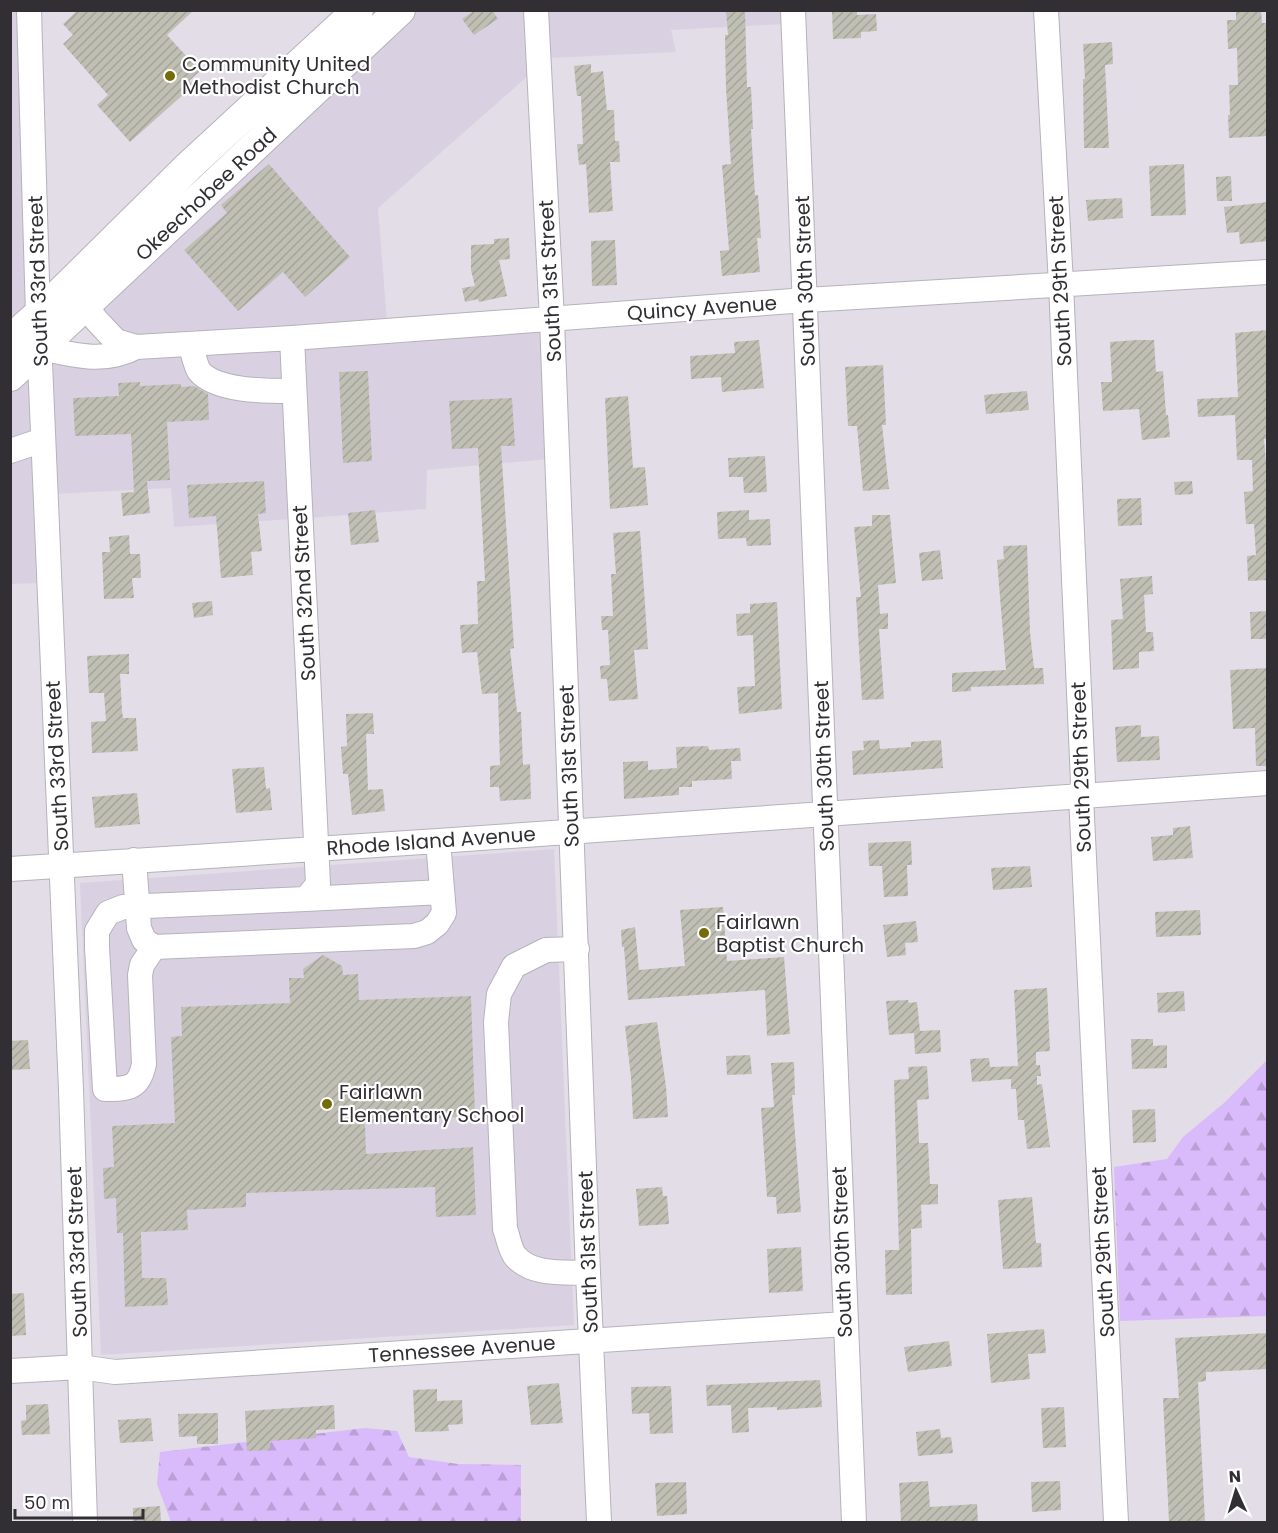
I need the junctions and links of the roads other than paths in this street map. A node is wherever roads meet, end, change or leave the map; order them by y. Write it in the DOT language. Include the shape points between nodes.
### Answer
graph roads {
  1 [pos="29,10"];
  2 [pos="358,10"];
  3 [pos="400,10"];
  4 [pos="536,10"];
  5 [pos="794,10"];
  6 [pos="1046,10"];
  7 [pos="1268,272"];
  8 [pos="1060,284"];
  9 [pos="806,300"];
  10 [pos="86,306"];
  11 [pos="38,315"];
  12 [pos="552,320"];
  13 [pos="292,338"];
  14 [pos="10,340"];
  15 [pos="190,344"];
  16 [pos="136,347"];
  17 [pos="40,348"];
  18 [pos="10,376"];
  19 [pos="294,391"];
  20 [pos="43,440"];
  21 [pos="10,451"];
  22 [pos="1268,783"];
  23 [pos="1081,796"];
  24 [pos="826,814"];
  25 [pos="572,831"];
  26 [pos="438,841"];
  27 [pos="316,849"];
  28 [pos="134,860"];
  29 [pos="62,865"];
  30 [pos="10,868"];
  31 [pos="442,892"];
  32 [pos="306,899"];
  33 [pos="137,907"];
  34 [pos="98,931"];
  35 [pos="64,932"];
  36 [pos="154,947"];
  37 [pos="577,949"];
  38 [pos="105,1089"];
  39 [pos="71,1090"];
  40 [pos="588,1273"];
  41 [pos="845,1324"];
  42 [pos="591,1341"];
  43 [pos="80,1367"];
  44 [pos="10,1371"];
  45 [pos="86,1522"];
  46 [pos="599,1522"];
  47 [pos="854,1522"];
  48 [pos="1116,1522"];
  1 -- 11 [label="street, South 33rd Street"];
  2 -- 11 [label="main road, Okeechobee Road" via="189,166"];
  3 -- 10 [label="main road, Okeechobee Road"];
  4 -- 12 [label="street, South 31st Street"];
  5 -- 9 [label="street, South 30th Street"];
  6 -- 8 [label="street, South 29th Street"];
  7 -- 8 [label="street, Quincy Avenue"];
  8 -- 9 [label="street, Quincy Avenue"];
  8 -- 23 [label="street, South 29th Street"];
  9 -- 12 [label="street, Quincy Avenue"];
  9 -- 24 [label="street, South 30th Street"];
  10 -- 16 [label="street, Quincy Avenue" via="116,341"];
  10 -- 17 [label="main road, Okeechobee Road"];
  11 -- 14 [label="main road, Okeechobee Road"];
  11 -- 17 [label="street, South 33rd Street"];
  12 -- 13 [label="street, Quincy Avenue"];
  12 -- 25 [label="street, South 31st Street"];
  13 -- 15 [label="street, Quincy Avenue"];
  13 -- 19 [label="street, South 32nd Street"];
  15 -- 16 [label="street, Quincy Avenue"];
  15 -- 19 [label="street" via="199,370 214,382 259,391"];
  16 -- 17 [label="street, Quincy Avenue" via="124,354 83,357"];
  17 -- 18 [label="main road, Okeechobee Road"];
  17 -- 20 [label="street, South 33rd Street"];
  19 -- 27 [label="street, South 32nd Street"];
  20 -- 21 [label="street"];
  20 -- 29 [label="street, South 33rd Street"];
  22 -- 23 [label="street, Rhode Island Avenue"];
  23 -- 24 [label="street, Rhode Island Avenue"];
  23 -- 48 [label="street, South 29th Street"];
  24 -- 25 [label="street, Rhode Island Avenue"];
  24 -- 41 [label="street, South 30th Street"];
  25 -- 26 [label="street, Rhode Island Avenue"];
  25 -- 37 [label="street, South 31st Street"];
  26 -- 27 [label="street, Rhode Island Avenue"];
  26 -- 31 [label="street"];
  27 -- 28 [label="street, Rhode Island Avenue"];
  27 -- 32 [label="street, South 32nd Street" via="318,884"];
  28 -- 29 [label="street, Rhode Island Avenue"];
  28 -- 33 [label="street"];
  29 -- 30 [label="street, Rhode Island Avenue"];
  29 -- 35 [label="street, South 33rd Street"];
  31 -- 32 [label="street"];
  31 -- 36 [label="street" via="444,913 438,924 414,936"];
  32 -- 33 [label="street"];
  33 -- 34 [label="street" via="108,913"];
  33 -- 36 [label="street" via="141,934"];
  34 -- 35 [label="street"];
  34 -- 38 [label="street"];
  35 -- 39 [label="street, South 33rd Street"];
  36 -- 38 [label="street" via="140,975 142,1076 135,1085"];
  37 -- 40 [label="street, South 31st Street"];
  37 -- 40 [label="street" via="546,950 514,966 499,994 496,1022 506,1229 515,1256 534,1269"];
  38 -- 39 [label="street"];
  39 -- 43 [label="street, South 33rd Street"];
  40 -- 42 [label="street, South 31st Street"];
  41 -- 42 [label="street, Tennessee Avenue"];
  41 -- 47 [label="street, South 30th Street"];
  42 -- 43 [label="street, Tennessee Avenue" via="115,1372"];
  42 -- 46 [label="street, South 31st Street"];
  43 -- 44 [label="street, Tennessee Avenue"];
  43 -- 45 [label="street, South 33rd Street"];
}
